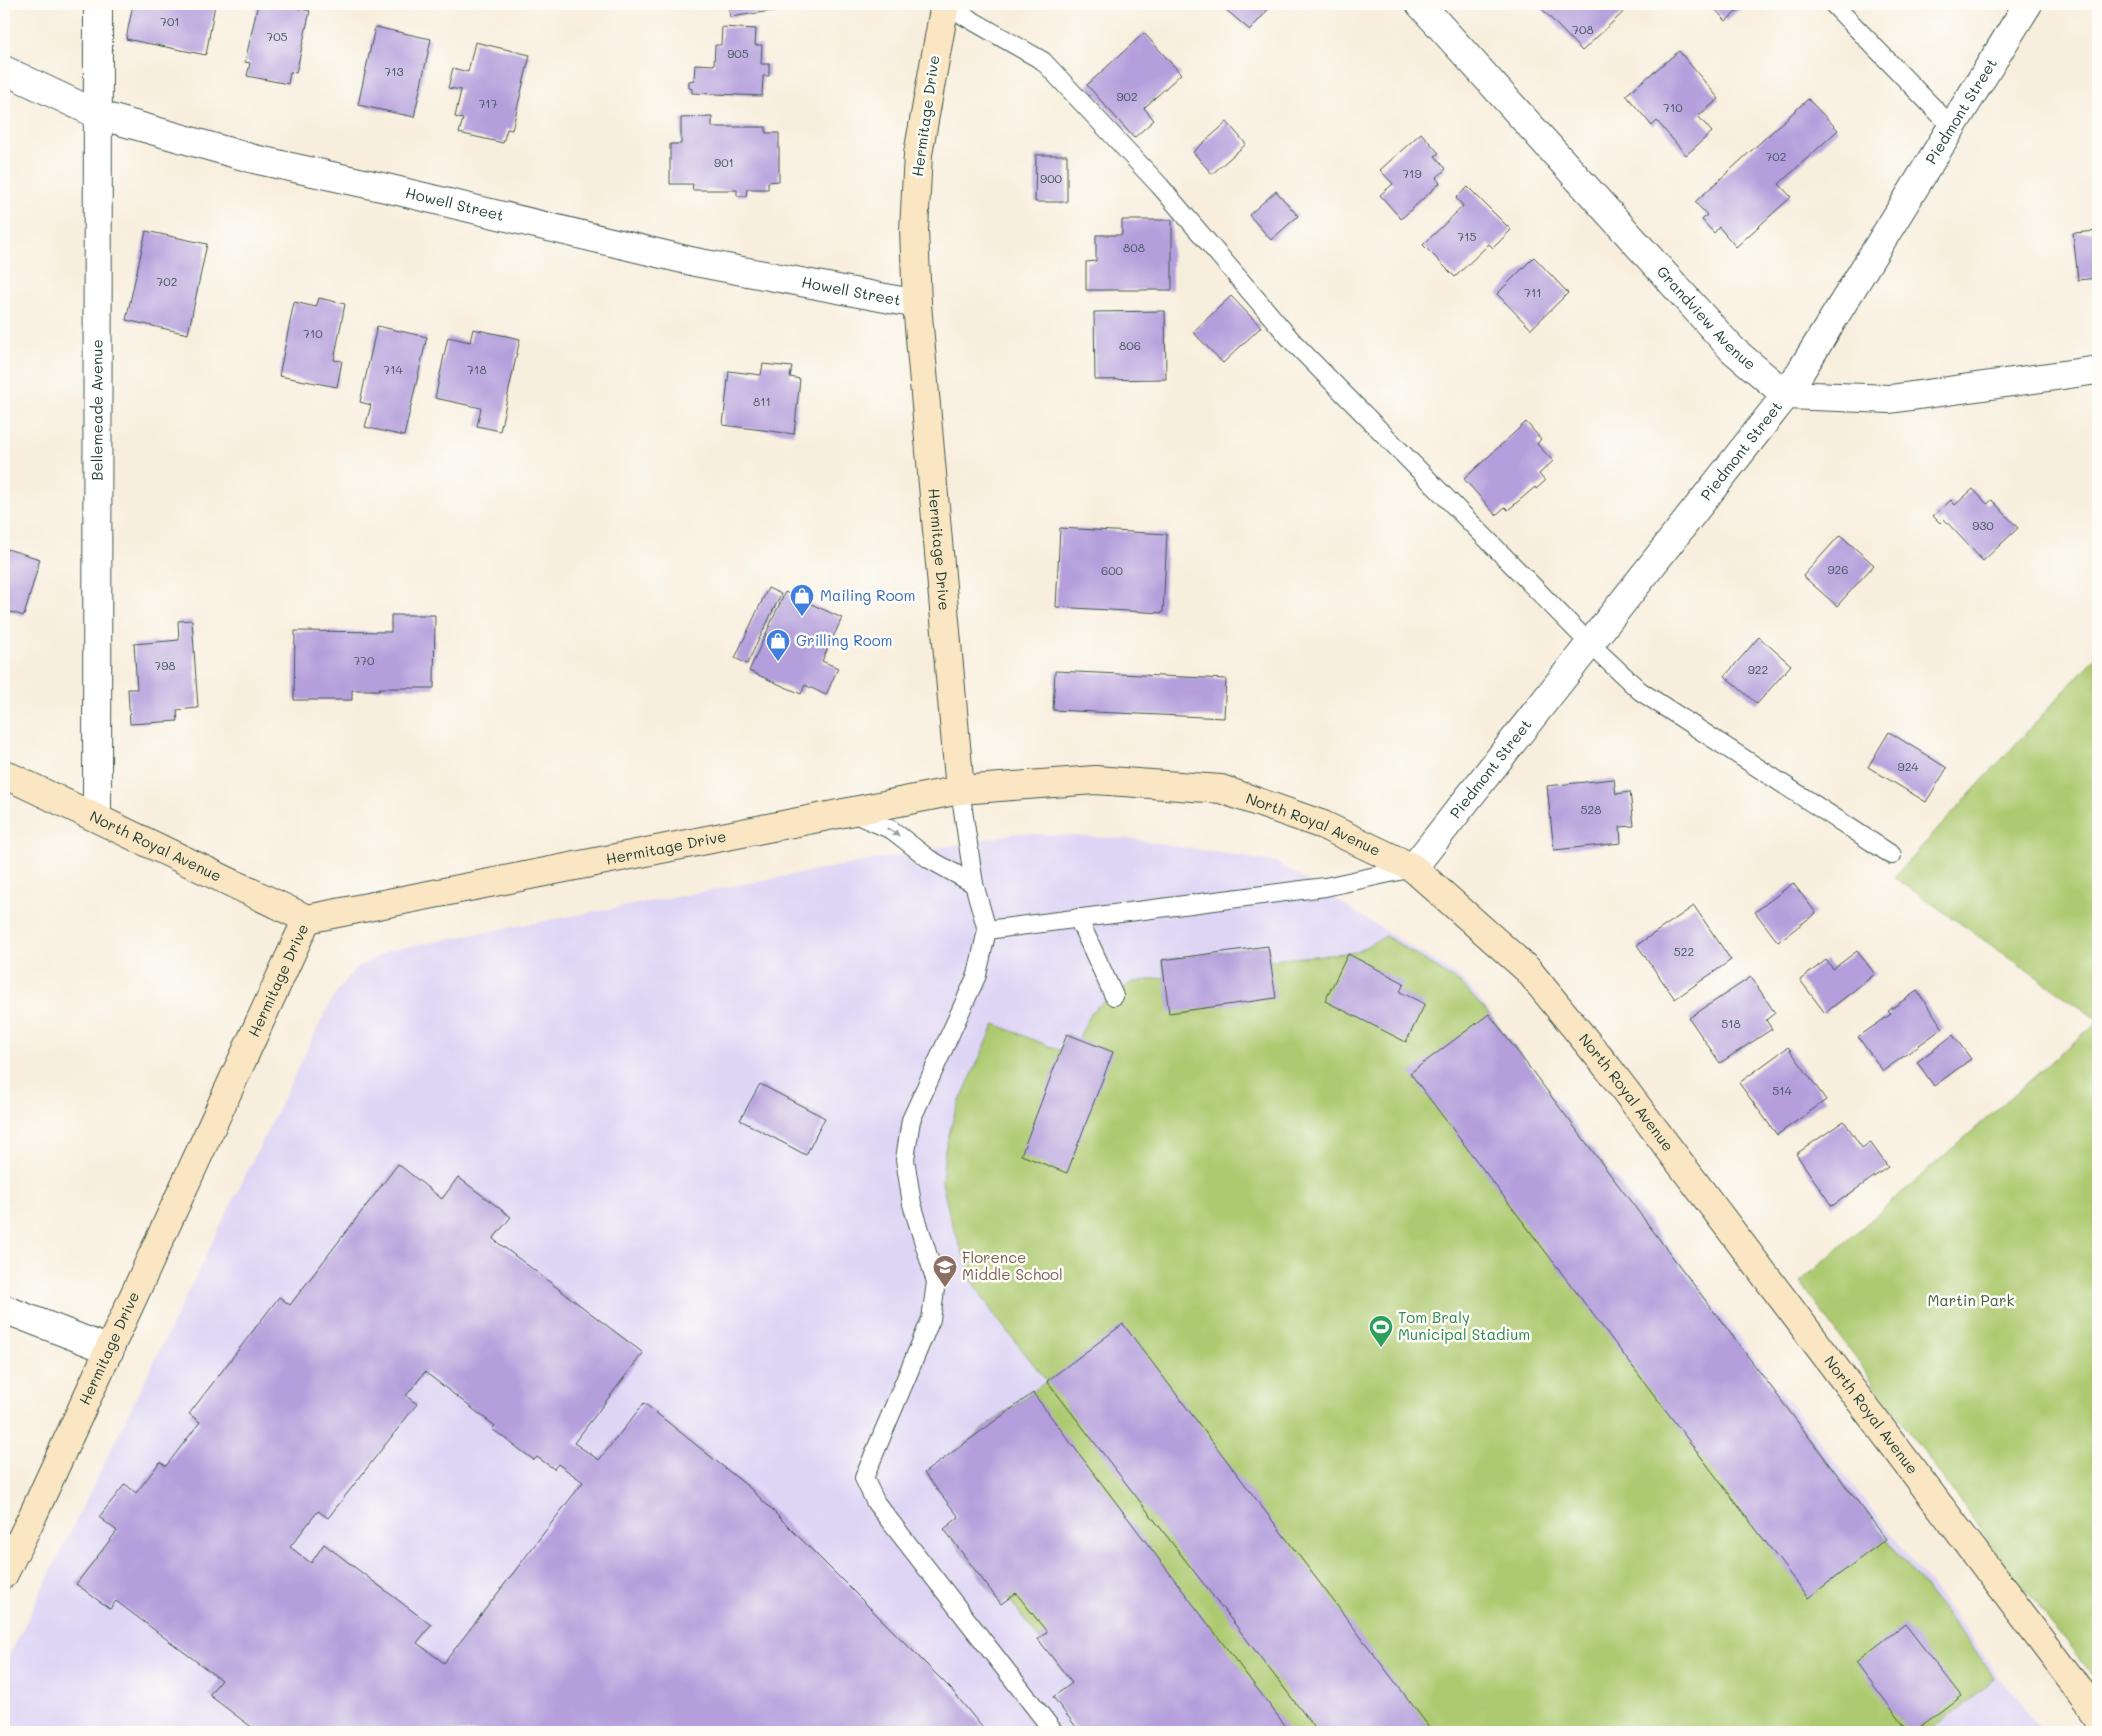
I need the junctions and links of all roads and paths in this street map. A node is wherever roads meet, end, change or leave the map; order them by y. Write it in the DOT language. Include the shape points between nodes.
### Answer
graph roads {
  1 [pos="98,4"];
  2 [pos="940,4"];
  3 [pos="1420,4"];
  4 [pos="1833,4"];
  5 [pos="2028,4"];
  6 [pos="4,70"];
  7 [pos="99,115"];
  8 [pos="1952,127"];
  9 [pos="916,304"];
  10 [pos="2098,370"];
  11 [pos="1786,395"];
  12 [pos="1589,643"];
  13 [pos="4,774"];
  14 [pos="960,790"];
  15 [pos="849,812"];
  16 [pos="97,818"];
  17 [pos="1892,855"];
  18 [pos="1413,868"];
  19 [pos="974,884"];
  20 [pos="1078,918"];
  21 [pos="307,919"];
  22 [pos="987,930"];
  23 [pos="1114,996"];
  24 [pos="4,1309"];
  25 [pos="110,1350"];
  26 [pos="4,1574"];
  27 [pos="2098,1715"];
  28 [pos="1054,1732"];
  1 -- 7 [label="street, Bellemeade Avenue"];
  2 -- 9 [label="street, Hermitage Drive" via="939,32 918,154 914,230"];
  2 -- 12 [label="lane" via="1042,62 1160,186 1293,342"];
  3 -- 11 [label="street, Grandview Avenue" via="1732,349"];
  4 -- 8 [label="lane"];
  5 -- 8 [label="street, Piedmont Street"];
  6 -- 7 [label="street, Howell Street"];
  7 -- 9 [label="street, Howell Street" via="254,159 686,259"];
  7 -- 16 [label="street, Bellemeade Avenue"];
  8 -- 11 [label="street, Piedmont Street"];
  9 -- 14 [label="street, Hermitage Drive"];
  10 -- 11 [label="street" via="1890,399"];
  11 -- 12 [label="street, Piedmont Street"];
  12 -- 17 [label="lane" via="1640,691"];
  12 -- 18 [label="street, Piedmont Street"];
  13 -- 16 [label="street, North Royal Avenue"];
  14 -- 15 [label="street, Hermitage Drive"];
  14 -- 18 [label="street, North Royal Avenue" via="1096,780 1220,789 1323,825"];
  14 -- 19 [label="lane"];
  15 -- 19 [label="lane, one-way" via="892,830 929,859"];
  15 -- 21 [label="street, Hermitage Drive"];
  16 -- 21 [label="street, North Royal Avenue"];
  18 -- 20 [label="lane" via="1325,887"];
  18 -- 27 [label="street, North Royal Avenue" via="1528,970 1602,1061"];
  19 -- 22 [label="lane"];
  20 -- 22 [label="lane"];
  20 -- 23 [label="lane"];
  21 -- 25 [label="street, Hermitage Drive"];
  22 -- 28 [label="lane" via="977,975 911,1120 905,1159 912,1204 936,1282 931,1319 864,1478 876,1503"];
  24 -- 25 [label="street"];
  25 -- 26 [label="street, Hermitage Drive"];
}
